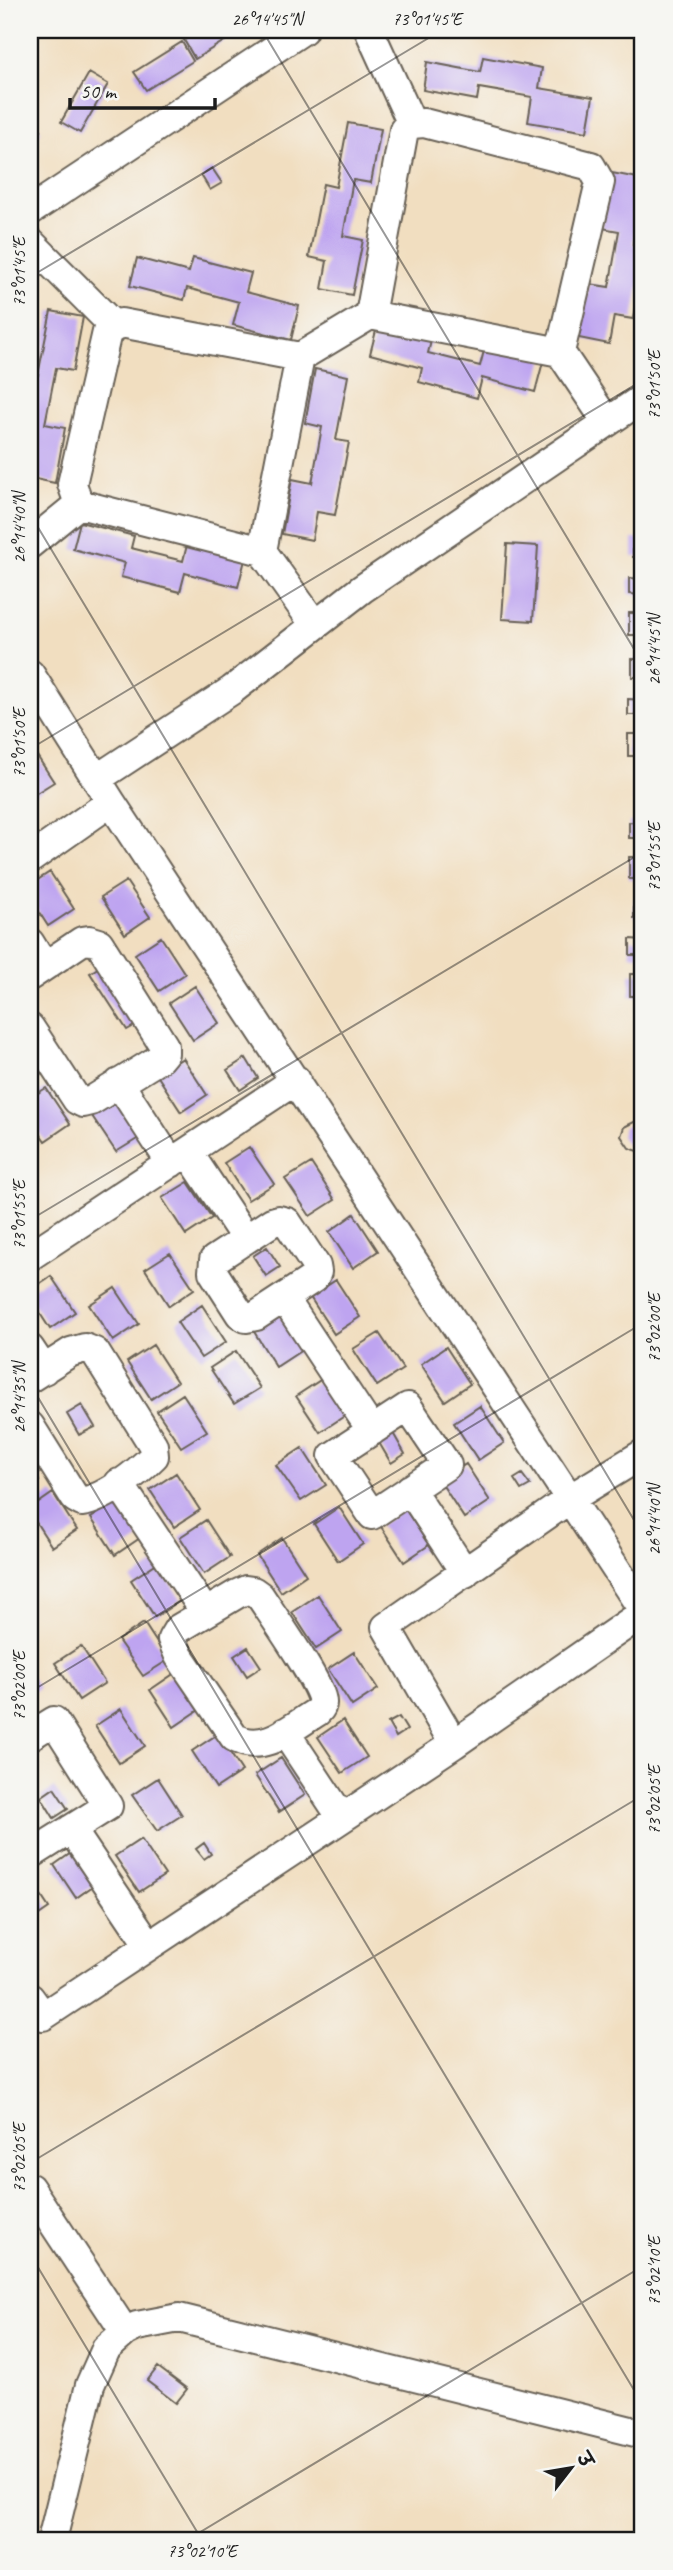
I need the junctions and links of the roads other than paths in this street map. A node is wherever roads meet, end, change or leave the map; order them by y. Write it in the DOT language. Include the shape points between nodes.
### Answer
graph roads {
  1 [pos="303,30"];
  2 [pos="369,30"];
  3 [pos="412,124"];
  4 [pos="30,211"];
  5 [pos="30,242"];
  6 [pos="370,314"];
  7 [pos="115,327"];
  8 [pos="560,352"];
  9 [pos="300,357"];
  10 [pos="643,398"];
  11 [pos="607,422"];
  12 [pos="79,504"];
  13 [pos="30,544"];
  14 [pos="262,551"];
  15 [pos="316,625"];
  16 [pos="30,674"];
  17 [pos="105,790"];
  18 [pos="30,859"];
  19 [pos="35,962"];
  20 [pos="30,1028"];
  21 [pos="296,1080"];
  22 [pos="119,1083"];
  23 [pos="179,1157"];
  24 [pos="246,1240"];
  25 [pos="30,1256"];
  26 [pos="284,1298"];
  27 [pos="34,1366"];
  28 [pos="30,1426"];
  29 [pos="372,1431"];
  30 [pos="643,1454"];
  31 [pos="119,1483"];
  32 [pos="410,1489"];
  33 [pos="571,1498"];
  34 [pos="465,1573"];
  35 [pos="643,1611"];
  36 [pos="205,1612"];
  37 [pos="285,1732"];
  38 [pos="30,1736"];
  39 [pos="454,1744"];
  40 [pos="342,1818"];
  41 [pos="71,1829"];
  42 [pos="30,1855"];
  43 [pos="149,1945"];
  44 [pos="30,1998"];
  45 [pos="30,2188"];
  46 [pos="125,2332"];
  47 [pos="643,2434"];
  48 [pos="52,2540"];
  1 -- 4 [label="street"];
  2 -- 3 [label="street"];
  3 -- 6 [label="street" via="404,130"];
  3 -- 8 [label="street" via="424,123 592,166 600,182"];
  5 -- 7 [label="street"];
  6 -- 8 [label="street"];
  6 -- 9 [label="street"];
  7 -- 9 [label="street" via="121,323"];
  7 -- 12 [label="street" via="107,332 72,484"];
  8 -- 11 [label="street"];
  9 -- 14 [label="street"];
  10 -- 11 [label="street"];
  11 -- 15 [label="street"];
  12 -- 13 [label="street"];
  12 -- 14 [label="street"];
  14 -- 15 [label="street"];
  15 -- 17 [label="street"];
  16 -- 17 [label="street"];
  17 -- 18 [label="street"];
  17 -- 21 [label="street"];
  19 -- 22 [label="street" via="82,941 99,943 164,1046 159,1059"];
  20 -- 22 [label="street" via="77,1100 91,1101"];
  21 -- 23 [label="street"];
  21 -- 33 [label="street"];
  22 -- 23 [label="street"];
  23 -- 24 [label="street"];
  23 -- 25 [label="street"];
  24 -- 26 [label="street" via="272,1222 287,1222 316,1266 314,1278"];
  24 -- 26 [label="street" via="214,1260 212,1266 240,1314 256,1316"];
  26 -- 29 [label="street"];
  27 -- 31 [label="street" via="85,1348 95,1352 153,1445 154,1456"];
  28 -- 31 [label="street" via="82,1503"];
  29 -- 32 [label="street" via="408,1407 424,1430 446,1465"];
  29 -- 32 [label="street" via="333,1456 372,1515"];
  30 -- 33 [label="street"];
  31 -- 36 [label="street"];
  32 -- 34 [label="street"];
  33 -- 34 [label="street"];
  33 -- 35 [label="street"];
  34 -- 39 [label="street" via="386,1627"];
  35 -- 39 [label="street"];
  36 -- 37 [label="street" via="173,1634 179,1656 234,1737 255,1744"];
  36 -- 37 [label="street" via="246,1590 260,1596 323,1701 317,1712"];
  37 -- 40 [label="street"];
  38 -- 41 [label="street" via="54,1721 107,1806"];
  39 -- 40 [label="street"];
  40 -- 43 [label="street"];
  41 -- 42 [label="street"];
  41 -- 43 [label="street"];
  43 -- 44 [label="street" via="43,2016"];
  45 -- 46 [label="street"];
  46 -- 47 [label="street" via="179,2318"];
  46 -- 48 [label="street" via="106,2349 90,2385"];
}
